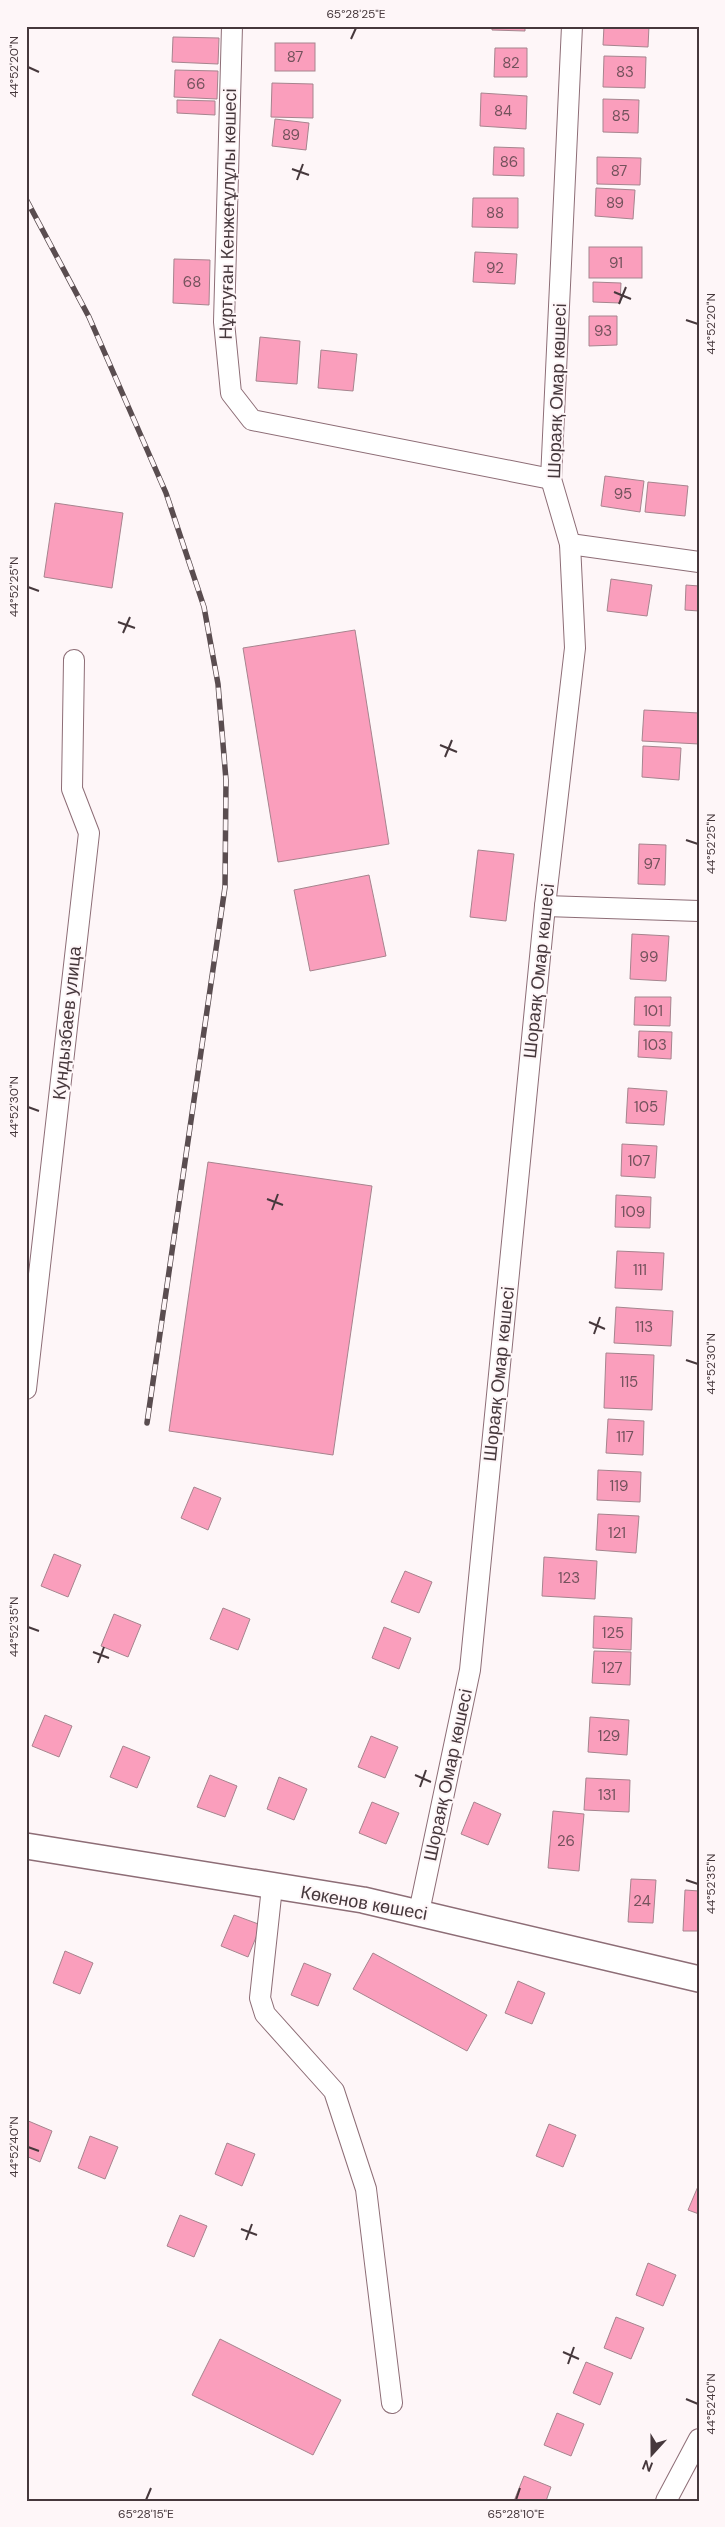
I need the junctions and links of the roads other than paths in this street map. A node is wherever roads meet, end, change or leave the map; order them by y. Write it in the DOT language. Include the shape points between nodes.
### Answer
graph roads {
  1 [pos="232,26"];
  2 [pos="572,26"];
  3 [pos="551,479"];
  4 [pos="570,544"];
  5 [pos="699,562"];
  6 [pos="74,660"];
  7 [pos="545,906"];
  8 [pos="699,911"];
  9 [pos="26,1388"];
  10 [pos="26,1846"];
  11 [pos="272,1887"];
  12 [pos="419,1912"];
  13 [pos="699,1979"];
  14 [pos="392,2403"];
  15 [pos="699,2439"];
  16 [pos="666,2501"];
  1 -- 3 [label="street, Нұртуған Кенжеғұлұлы көшесі" via="224,322 231,393 252,420"];
  2 -- 3 [label="street, Шораяқ Омар көшесі"];
  3 -- 4 [label="street, Шораяқ Омар көшесі"];
  4 -- 5 [label="street"];
  4 -- 7 [label="street, Шораяқ Омар көшесі" via="575,648"];
  6 -- 9 [label="street, Кундызбаев улица" via="72,788 89,833"];
  7 -- 8 [label="street"];
  7 -- 12 [label="street, Шораяқ Омар көшесі" via="470,1670"];
  10 -- 11 [label="street, Көкенов көшесі"];
  11 -- 12 [label="street, Көкенов көшесі"];
  11 -- 14 [label="street" via="260,1998 265,2014 334,2092 337,2100 366,2189"];
  12 -- 13 [label="street, Көкенов көшесі"];
  15 -- 16 [label="street"];
}
